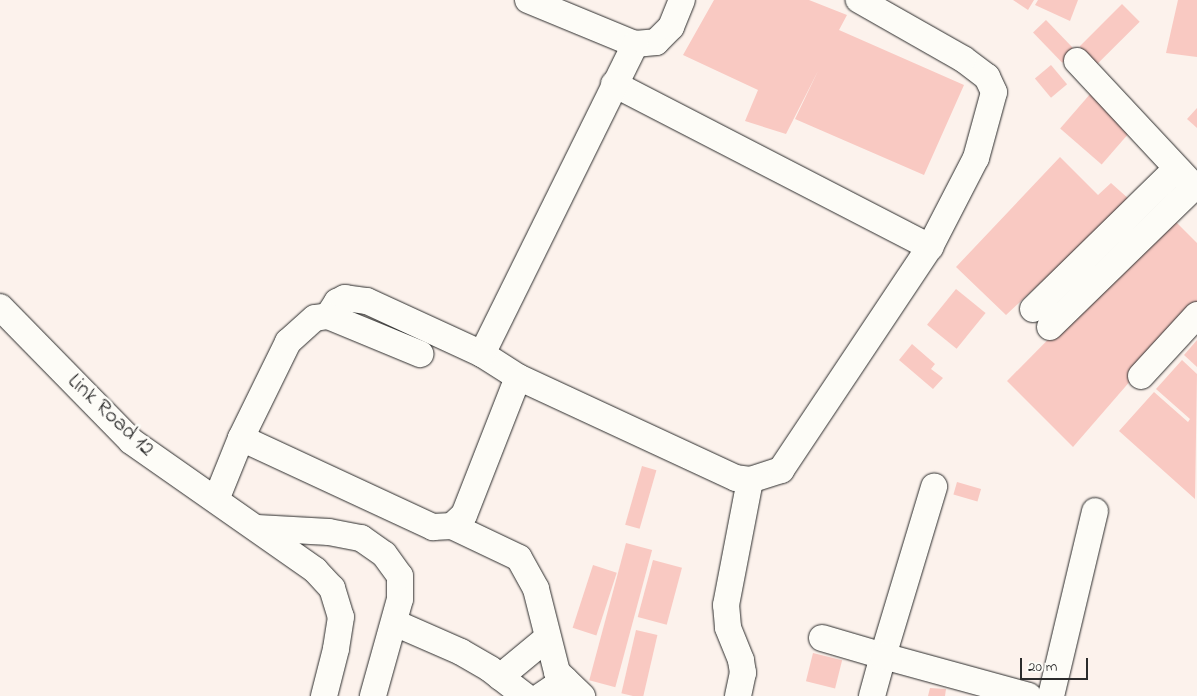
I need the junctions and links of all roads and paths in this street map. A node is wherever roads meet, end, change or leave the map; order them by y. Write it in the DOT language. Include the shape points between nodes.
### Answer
graph roads {
  1 [pos="528,0"];
  2 [pos="682,0"];
  3 [pos="870,2"];
  4 [pos="635,44"];
  5 [pos="1076,62"];
  6 [pos="614,84"];
  7 [pos="1176,169"];
  8 [pos="1196,187"];
  9 [pos="930,247"];
  10 [pos="0,307"];
  11 [pos="1197,315"];
  12 [pos="328,316"];
  13 [pos="420,354"];
  14 [pos="482,354"];
  15 [pos="1141,376"];
  16 [pos="518,377"];
  17 [pos="241,438"];
  18 [pos="750,480"];
  19 [pos="934,487"];
  20 [pos="216,500"];
  21 [pos="1095,511"];
  22 [pos="452,526"];
  23 [pos="257,528"];
  24 [pos="395,623"];
  25 [pos="822,638"];
  26 [pos="546,639"];
  27 [pos="883,656"];
  28 [pos="500,677"];
  29 [pos="573,688"];
  30 [pos="324,696"];
  31 [pos="373,696"];
  32 [pos="525,696"];
  33 [pos="541,696"];
  34 [pos="738,696"];
  35 [pos="872,696"];
  36 [pos="1029,696"];
  37 [pos="1052,696"];
  1 -- 4 [label="street"];
  2 -- 4 [label="street" via="671,28 656,42"];
  3 -- 9 [label="street" via="963,59 987,77 994,92 976,158"];
  4 -- 6 [label="street"];
  5 -- 7 [label="street"];
  6 -- 9 [label="street"];
  6 -- 14 [label="street"];
  7 -- 8 [label="street"];
  7 -- 8 [label="street" via="1042,318"];
  9 -- 18 [label="street" via="781,470"];
  10 -- 20 [label="street, Link Road 12" via="131,441"];
  11 -- 15 [label="street"];
  12 -- 13 [label="street"];
  12 -- 14 [label="street" via="337,302 355,298"];
  12 -- 17 [label="street" via="315,318 288,342"];
  14 -- 16 [label="street"];
  16 -- 18 [label="street" via="736,478"];
  16 -- 22 [label="street" via="464,515"];
  17 -- 20 [label="street"];
  17 -- 22 [label="street" via="433,527"];
  18 -- 34 [label="street" via="726,605 728,627 743,673"];
  19 -- 27 [label="street"];
  20 -- 23 [label="street, Link Road 12"];
  21 -- 37 [label="street"];
  22 -- 26 [label="street" via="519,558 536,589"];
  23 -- 24 [label="street" via="328,532 361,538 384,554 400,576"];
  23 -- 30 [label="street, Link Road 12" via="315,570 332,588 341,617"];
  24 -- 28 [label="street" via="461,652"];
  24 -- 31 [label="street"];
  25 -- 27 [label="street"];
  26 -- 28 [label="street"];
  26 -- 29 [label="street" via="557,672"];
  27 -- 35 [label="street"];
  27 -- 36 [label="street"];
  28 -- 32 [label="street"];
  29 -- 33 [label="street"];
}
